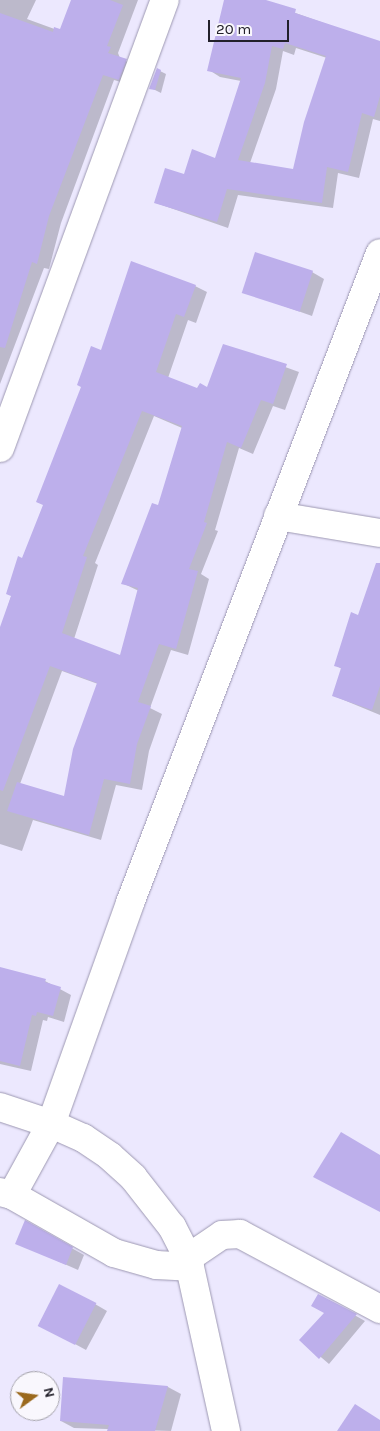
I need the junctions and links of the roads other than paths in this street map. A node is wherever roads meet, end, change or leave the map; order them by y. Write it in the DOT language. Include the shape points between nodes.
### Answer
graph roads {
  1 [pos="165,0"];
  2 [pos="380,253"];
  3 [pos="0,448"];
  4 [pos="278,516"];
  5 [pos="380,534"];
  6 [pos="0,1107"];
  7 [pos="51,1124"];
  8 [pos="6,1194"];
  9 [pos="189,1263"];
  10 [pos="380,1309"];
  11 [pos="226,1431"];
  1 -- 3 [label="street"];
  2 -- 4 [label="street"];
  4 -- 5 [label="street"];
  4 -- 7 [label="street" via="130,903"];
  6 -- 7 [label="street"];
  7 -- 8 [label="street"];
  7 -- 9 [label="street" via="83,1138 133,1177 172,1227"];
  8 -- 9 [label="street" via="114,1253 156,1265"];
  9 -- 10 [label="street" via="222,1236 240,1234"];
  9 -- 11 [label="street"];
}
